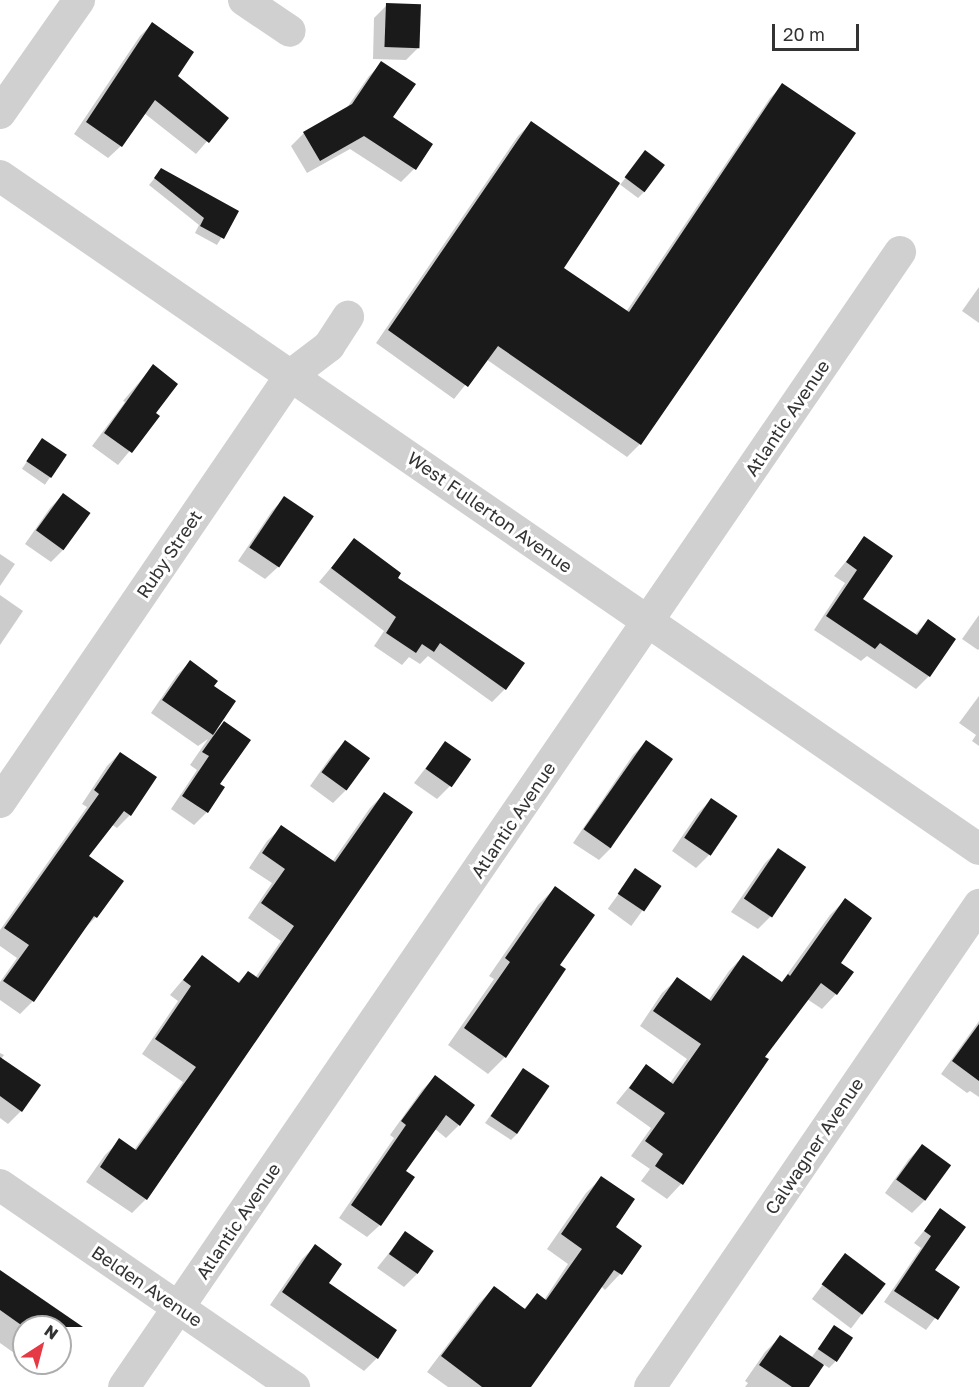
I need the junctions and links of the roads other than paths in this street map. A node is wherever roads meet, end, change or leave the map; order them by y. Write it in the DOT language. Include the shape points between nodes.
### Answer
graph roads {
  1 [pos="79,0"];
  2 [pos="244,0"];
  3 [pos="290,31"];
  4 [pos="0,113"];
  5 [pos="0,176"];
  6 [pos="900,252"];
  7 [pos="348,317"];
  8 [pos="291,375"];
  9 [pos="648,622"];
  10 [pos="0,802"];
  11 [pos="979,849"];
  12 [pos="979,904"];
  13 [pos="0,1185"];
  14 [pos="178,1308"];
  15 [pos="124,1387"];
  16 [pos="294,1387"];
  17 [pos="650,1387"];
  1 -- 4 [label="street"];
  2 -- 3 [label="street"];
  5 -- 8 [label="street, West Fullerton Avenue"];
  6 -- 9 [label="street, Atlantic Avenue"];
  7 -- 8 [label="street, Ruby Street" via="328,346"];
  8 -- 9 [label="street, West Fullerton Avenue"];
  8 -- 10 [label="street, Ruby Street"];
  9 -- 11 [label="street, West Fullerton Avenue"];
  9 -- 14 [label="street, Atlantic Avenue"];
  12 -- 17 [label="street, Calwagner Avenue"];
  13 -- 14 [label="street, Belden Avenue"];
  14 -- 15 [label="street, Atlantic Avenue"];
  14 -- 16 [label="street, Belden Avenue"];
}
